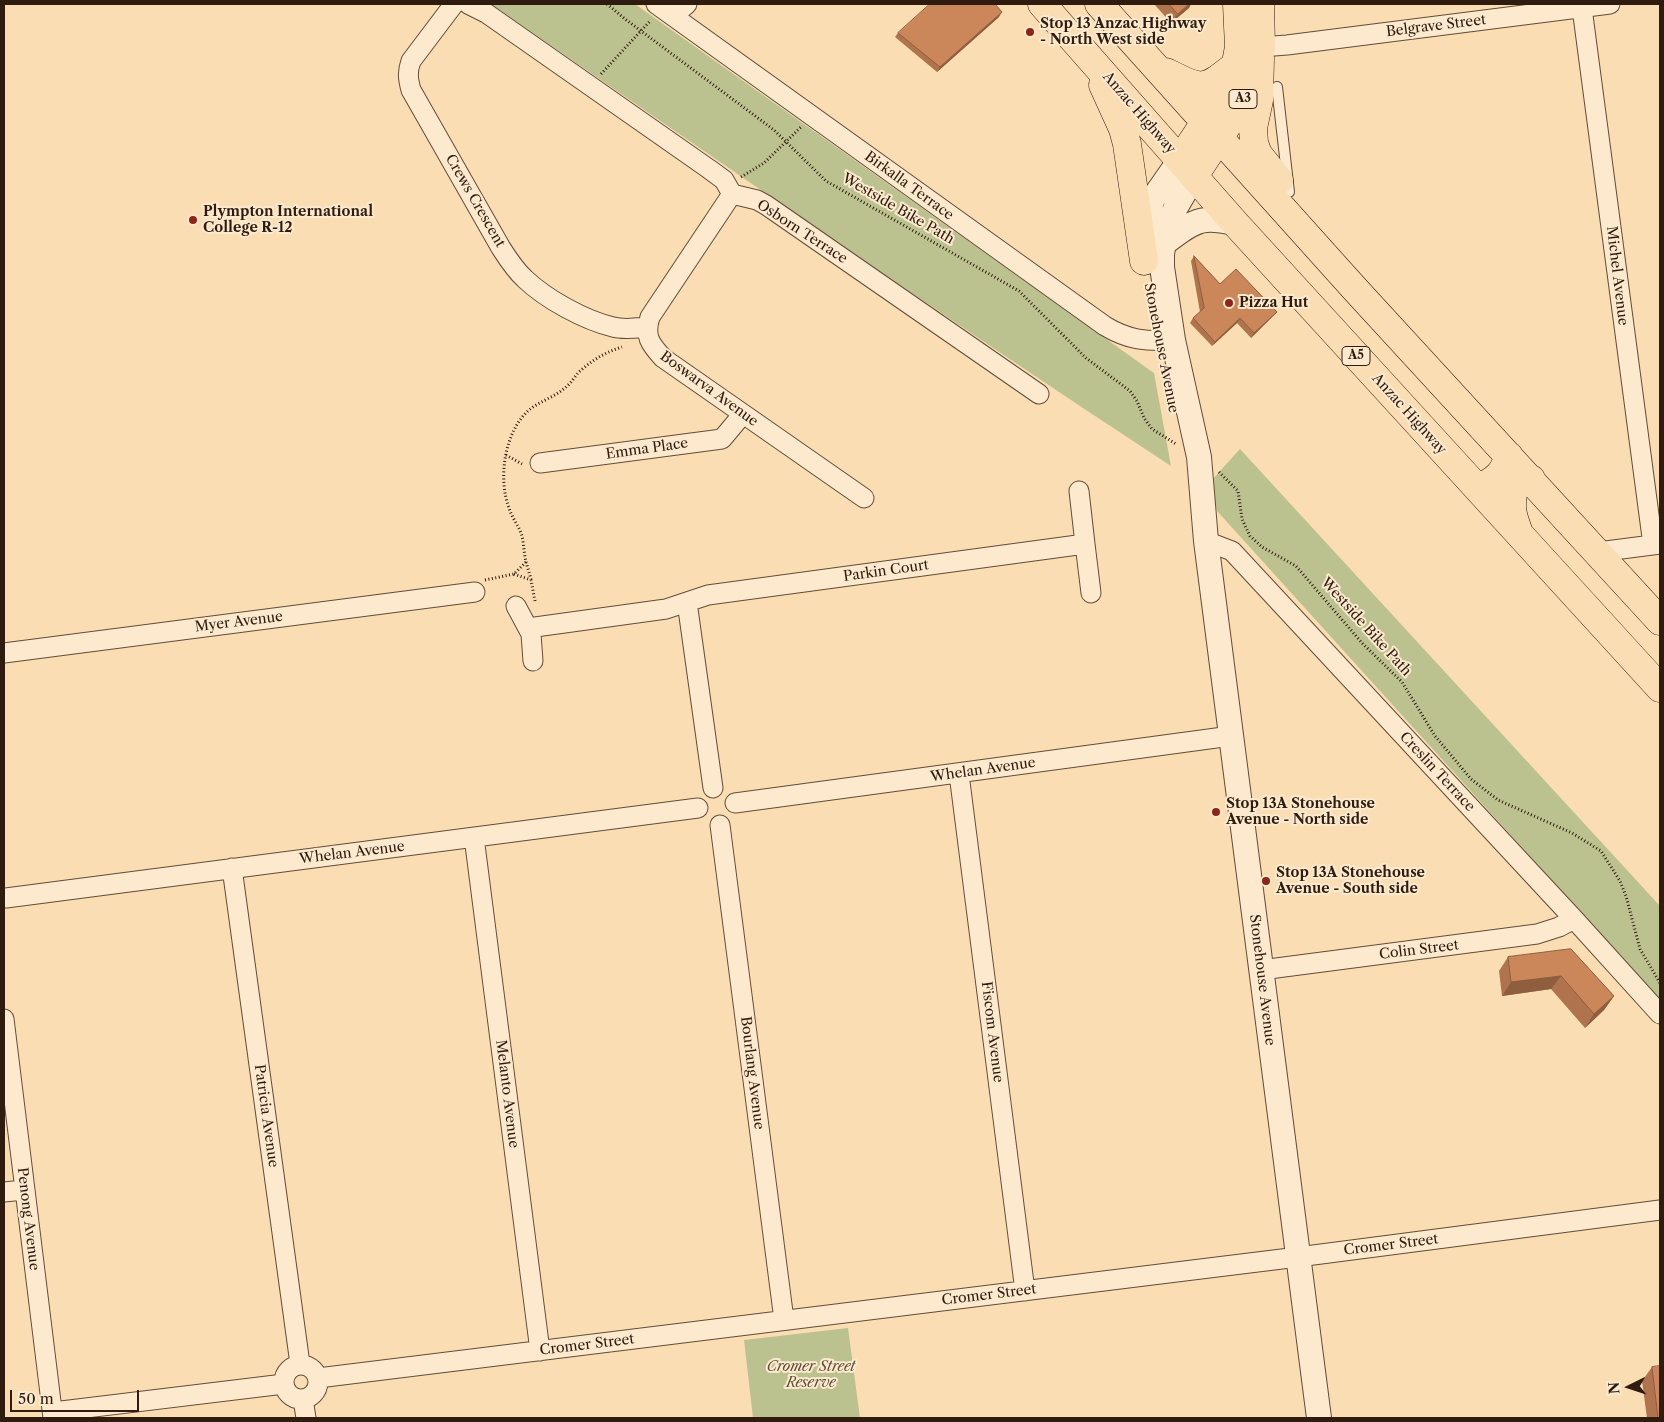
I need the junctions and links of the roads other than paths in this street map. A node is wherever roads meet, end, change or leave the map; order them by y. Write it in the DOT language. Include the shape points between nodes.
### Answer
graph roads {
  1 [pos="454,4"];
  2 [pos="468,4"];
  3 [pos="687,4"];
  4 [pos="1042,4"];
  5 [pos="1098,4"];
  6 [pos="1237,4"];
  7 [pos="1260,4"];
  8 [pos="1610,4"];
  9 [pos="1582,8"];
  10 [pos="664,9"];
  11 [pos="1252,56"];
  12 [pos="1092,58"];
  13 [pos="1156,66"];
  14 [pos="1277,87"];
  15 [pos="1212,129"];
  16 [pos="1187,168"];
  17 [pos="735,186"];
  18 [pos="1290,192"];
  19 [pos="1234,223"];
  20 [pos="1154,252"];
  21 [pos="1354,288"];
  22 [pos="648,327"];
  23 [pos="1165,340"];
  24 [pos="1039,394"];
  25 [pos="743,414"];
  26 [pos="1509,456"];
  27 [pos="540,463"];
  28 [pos="1531,480"];
  29 [pos="1478,489"];
  30 [pos="1079,491"];
  31 [pos="864,498"];
  32 [pos="1519,534"];
  33 [pos="1206,542"];
  34 [pos="1085,544"];
  35 [pos="1656,544"];
  36 [pos="1598,552"];
  37 [pos="475,592"];
  38 [pos="1091,593"];
  39 [pos="687,602"];
  40 [pos="516,606"];
  41 [pos="1660,621"];
  42 [pos="528,628"];
  43 [pos="4,653"];
  44 [pos="533,661"];
  45 [pos="1660,688"];
  46 [pos="1230,736"];
  47 [pos="958,774"];
  48 [pos="713,788"];
  49 [pos="735,804"];
  50 [pos="698,808"];
  51 [pos="720,825"];
  52 [pos="474,837"];
  53 [pos="232,868"];
  54 [pos="4,900"];
  55 [pos="1574,919"];
  56 [pos="1261,970"];
  57 [pos="1660,1014"];
  58 [pos="4,1019"];
  59 [pos="24,1190"];
  60 [pos="4,1192"];
  61 [pos="1660,1210"];
  62 [pos="1298,1257"];
  63 [pos="1025,1290"];
  64 [pos="784,1320"];
  65 [pos="540,1351"];
  66 [pos="300,1364"];
  67 [pos="318,1378"];
  68 [pos="284,1384"];
  69 [pos="303,1399"];
  70 [pos="53,1415"];
  71 [pos="306,1418"];
  72 [pos="1319,1418"];
  1 -- 22 [label="street, Crews Crescent" via="411,61 408,78 501,248 525,279 574,312 613,327"];
  2 -- 17 [label="street" via="486,13"];
  3 -- 10 [label="street"];
  4 -- 12 [label="highway, Anzac Highway / A5"];
  5 -- 13 [label="highway"];
  6 -- 11 [label="highway, A3" via="1239,32"];
  7 -- 11 [label="highway, A3"];
  8 -- 9 [label="street, Belgrave Street"];
  9 -- 11 [label="street, Belgrave Street" via="1297,44"];
  9 -- 35 [label="street, Michel Avenue"];
  10 -- 23 [label="street, Birkalla Terrace" via="1106,326 1130,339"];
  11 -- 13 [label="highway" via="1202,86 1192,85"];
  11 -- 15 [label="highway, A3" via="1234,74"];
  11 -- 18 [label="highway" via="1259,100 1253,128 1254,143 1258,154"];
  12 -- 16 [label="highway, Anzac Highway / A5"];
  12 -- 20 [label="highway" via="1123,129"];
  13 -- 15 [label="highway"];
  14 -- 18 [label="lane"];
  15 -- 16 [label="highway, A3"];
  15 -- 21 [label="highway"];
  16 -- 19 [label="highway, Anzac Highway / A5"];
  16 -- 20 [label="street, Stonehouse Avenue" via="1152,200 1144,236"];
  17 -- 22 [label="street" via="650,317"];
  17 -- 24 [label="street, Osborn Terrace"];
  18 -- 21 [label="highway" via="1341,249"];
  19 -- 20 [label="street" via="1204,220 1193,224"];
  19 -- 29 [label="highway, Anzac Highway / A5"];
  20 -- 23 [label="street, Stonehouse Avenue"];
  21 -- 26 [label="highway"];
  22 -- 25 [label="street, Boswarva Avenue" via="652,346 663,358"];
  23 -- 33 [label="street, Stonehouse Avenue" via="1199,457"];
  25 -- 27 [label="street, Emma Place" via="722,438"];
  25 -- 31 [label="street, Boswarva Avenue"];
  26 -- 28 [label="highway"];
  26 -- 29 [label="highway" via="1498,476"];
  28 -- 32 [label="highway" via="1514,488 1511,513"];
  28 -- 36 [label="highway"];
  29 -- 32 [label="highway, Anzac Highway / A5"];
  30 -- 34 [label="street"];
  32 -- 45 [label="highway, Anzac Highway / A5"];
  33 -- 46 [label="street, Stonehouse Avenue"];
  33 -- 55 [label="street, Creslin Terrace" via="1232,551"];
  34 -- 38 [label="street"];
  34 -- 39 [label="street, Parkin Court" via="708,595"];
  35 -- 36 [label="street"];
  36 -- 41 [label="highway"];
  37 -- 43 [label="street, Myer Avenue"];
  39 -- 42 [label="street, Parkin Court" via="666,609"];
  39 -- 48 [label="street"];
  40 -- 42 [label="street"];
  42 -- 44 [label="street"];
  46 -- 47 [label="street, Whelan Avenue"];
  46 -- 56 [label="street, Stonehouse Avenue"];
  47 -- 49 [label="street, Whelan Avenue"];
  47 -- 63 [label="street, Fiscom Avenue"];
  48 -- 49 [label="street" via="728,791"];
  48 -- 50 [label="street" via="702,795"];
  49 -- 51 [label="street" via="732,817"];
  50 -- 51 [label="street" via="705,821"];
  50 -- 52 [label="street, Whelan Avenue"];
  51 -- 64 [label="street, Bourlang Avenue"];
  52 -- 53 [label="street, Whelan Avenue"];
  52 -- 65 [label="street, Melanto Avenue"];
  53 -- 54 [label="street, Whelan Avenue"];
  53 -- 66 [label="street, Patricia Avenue"];
  55 -- 56 [label="street, Colin Street" via="1537,934"];
  55 -- 57 [label="street, Creslin Terrace"];
  56 -- 62 [label="street, Stonehouse Avenue"];
  58 -- 59 [label="street, Penong Avenue"];
  59 -- 60 [label="street"];
  59 -- 70 [label="street, Penong Avenue"];
  61 -- 62 [label="street, Cromer Street"];
  62 -- 63 [label="street, Cromer Street"];
  62 -- 72 [label="street, Stonehouse Avenue"];
  63 -- 64 [label="street, Cromer Street"];
  64 -- 65 [label="street, Cromer Street"];
  65 -- 67 [label="street, Cromer Street"];
  66 -- 67 [label="street" via="311,1368"];
  66 -- 68 [label="street" via="288,1371"];
  67 -- 69 [label="street" via="315,1391"];
  68 -- 69 [label="street" via="291,1395"];
  68 -- 70 [label="street"];
  69 -- 71 [label="street"];
}
